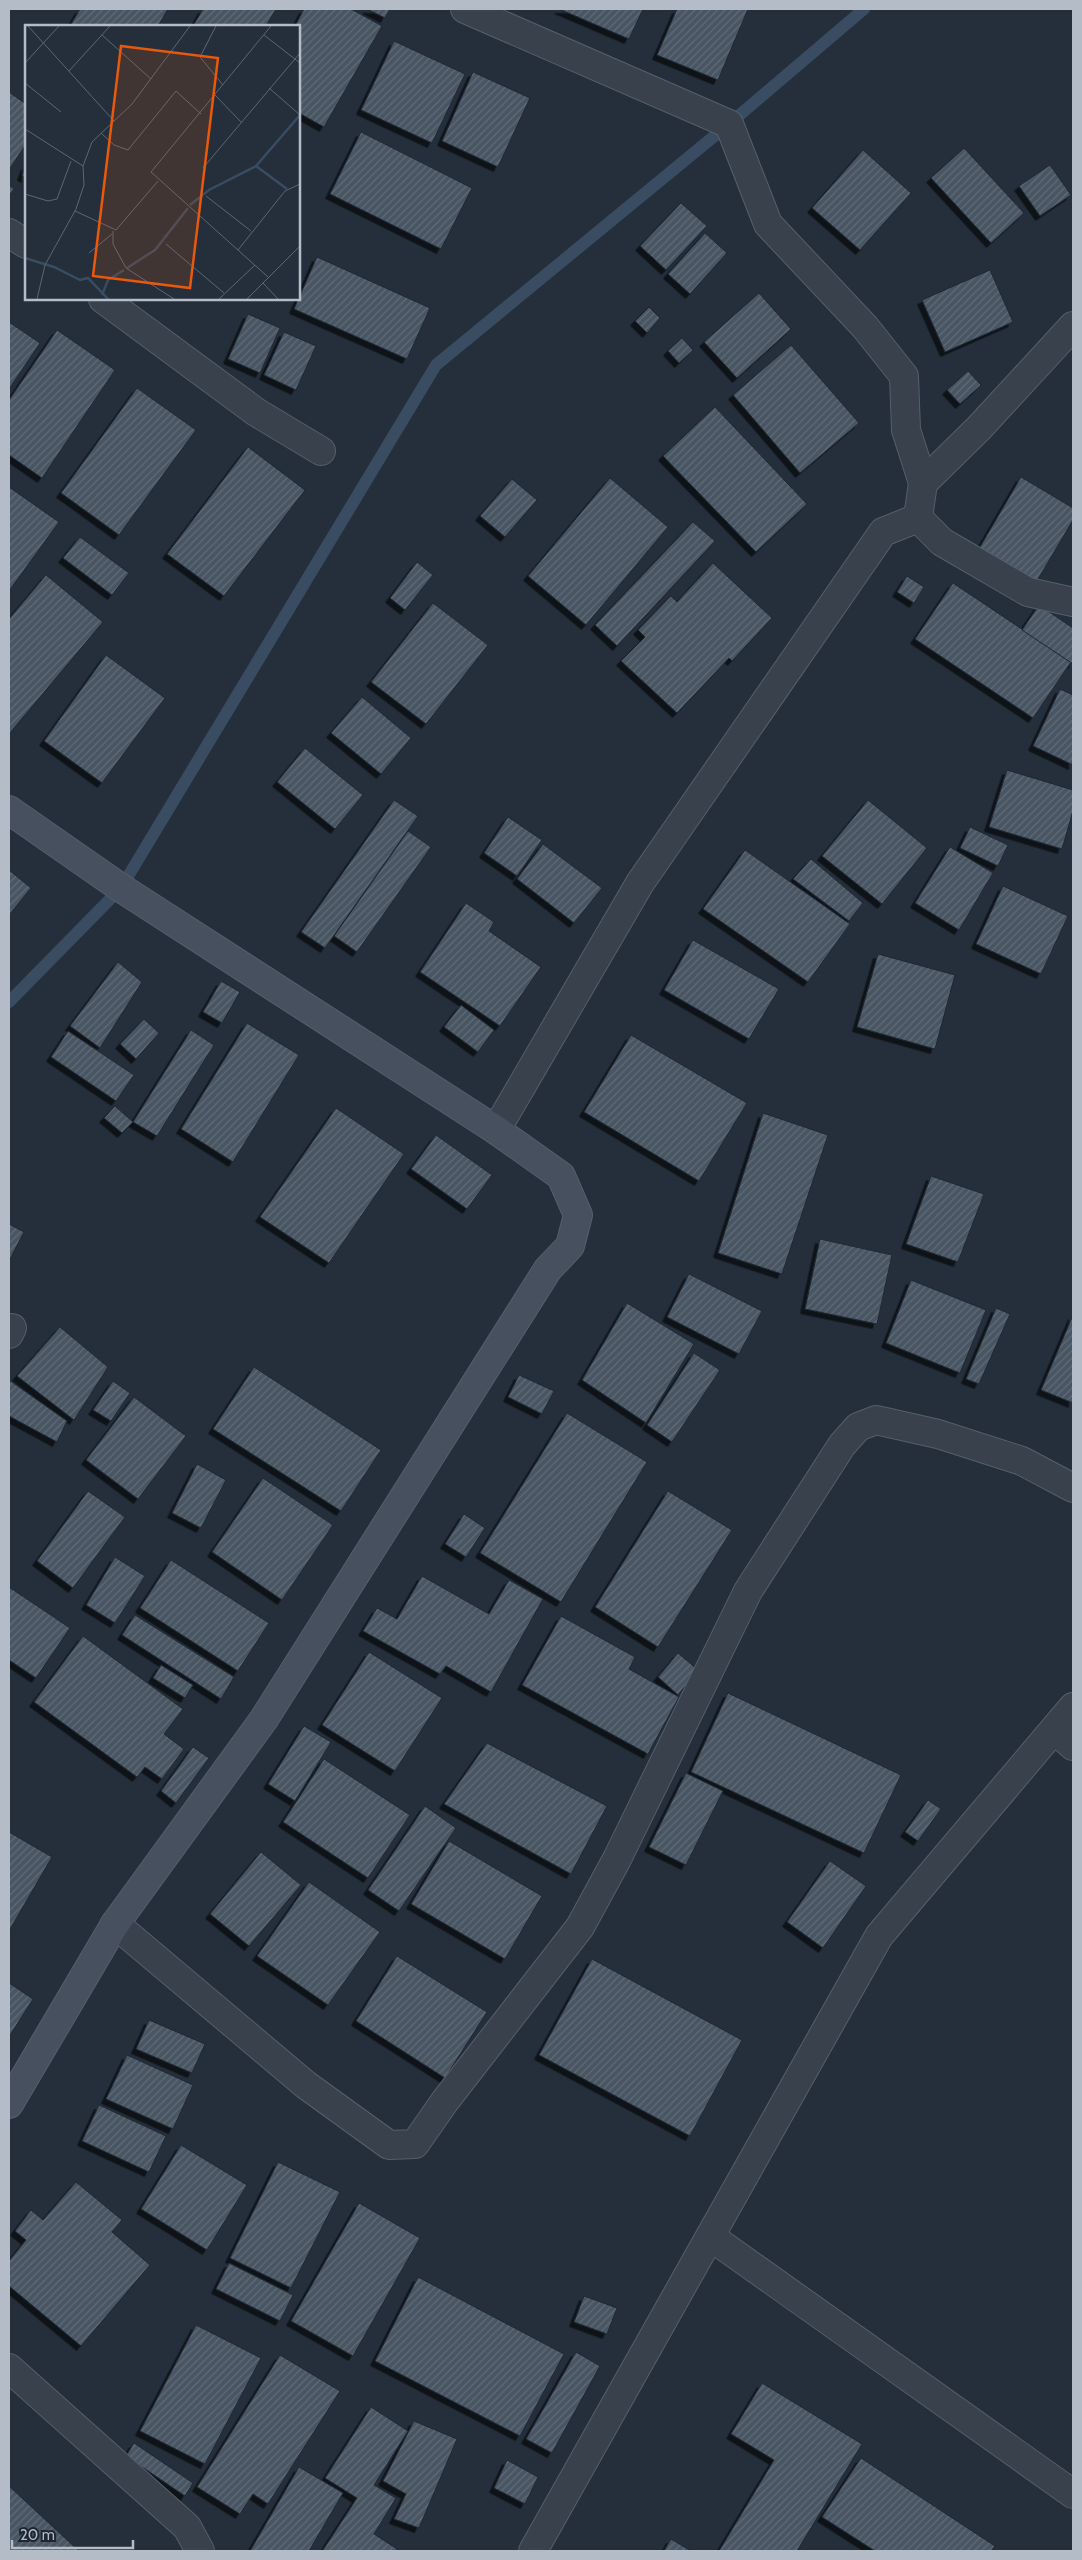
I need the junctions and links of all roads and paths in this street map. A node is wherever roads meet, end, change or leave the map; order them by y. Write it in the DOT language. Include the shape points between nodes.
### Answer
graph roads {
  1 [pos="465,9"];
  2 [pos="9,233"];
  3 [pos="25,243"];
  4 [pos="104,300"];
  5 [pos="1073,326"];
  6 [pos="322,451"];
  7 [pos="923,483"];
  8 [pos="918,518"];
  9 [pos="1073,602"];
  10 [pos="9,810"];
  11 [pos="496,1130"];
  12 [pos="1073,1488"];
  13 [pos="1073,1707"];
  14 [pos="1064,1738"];
  15 [pos="114,1924"];
  16 [pos="9,2104"];
  17 [pos="711,2238"];
  18 [pos="9,2368"];
  19 [pos="1073,2494"];
  20 [pos="200,2551"];
  21 [pos="533,2551"];
  1 -- 7 [label="street" via="728,124 768,224 865,327 904,376 906,430"];
  2 -- 3 [label="street"];
  4 -- 6 [label="street" via="256,412"];
  5 -- 7 [label="street"];
  7 -- 8 [label="street"];
  8 -- 9 [label="street" via="942,542 1028,592"];
  8 -- 11 [label="street" via="883,532 640,883"];
  10 -- 11 [label="street" via="121,888"];
  11 -- 15 [label="street" via="561,1176 578,1215 570,1246 548,1269 264,1719"];
  12 -- 15 [label="street" via="1022,1461 938,1434 876,1420 858,1427 842,1445 748,1591 617,1859 580,1927 415,2144 389,2146 314,2091"];
  13 -- 14 [label="street"];
  14 -- 17 [label="street" via="879,1936"];
  15 -- 16 [label="street"];
  17 -- 19 [label="street"];
  17 -- 21 [label="street"];
  18 -- 20 [label="street" via="187,2527"];
}
